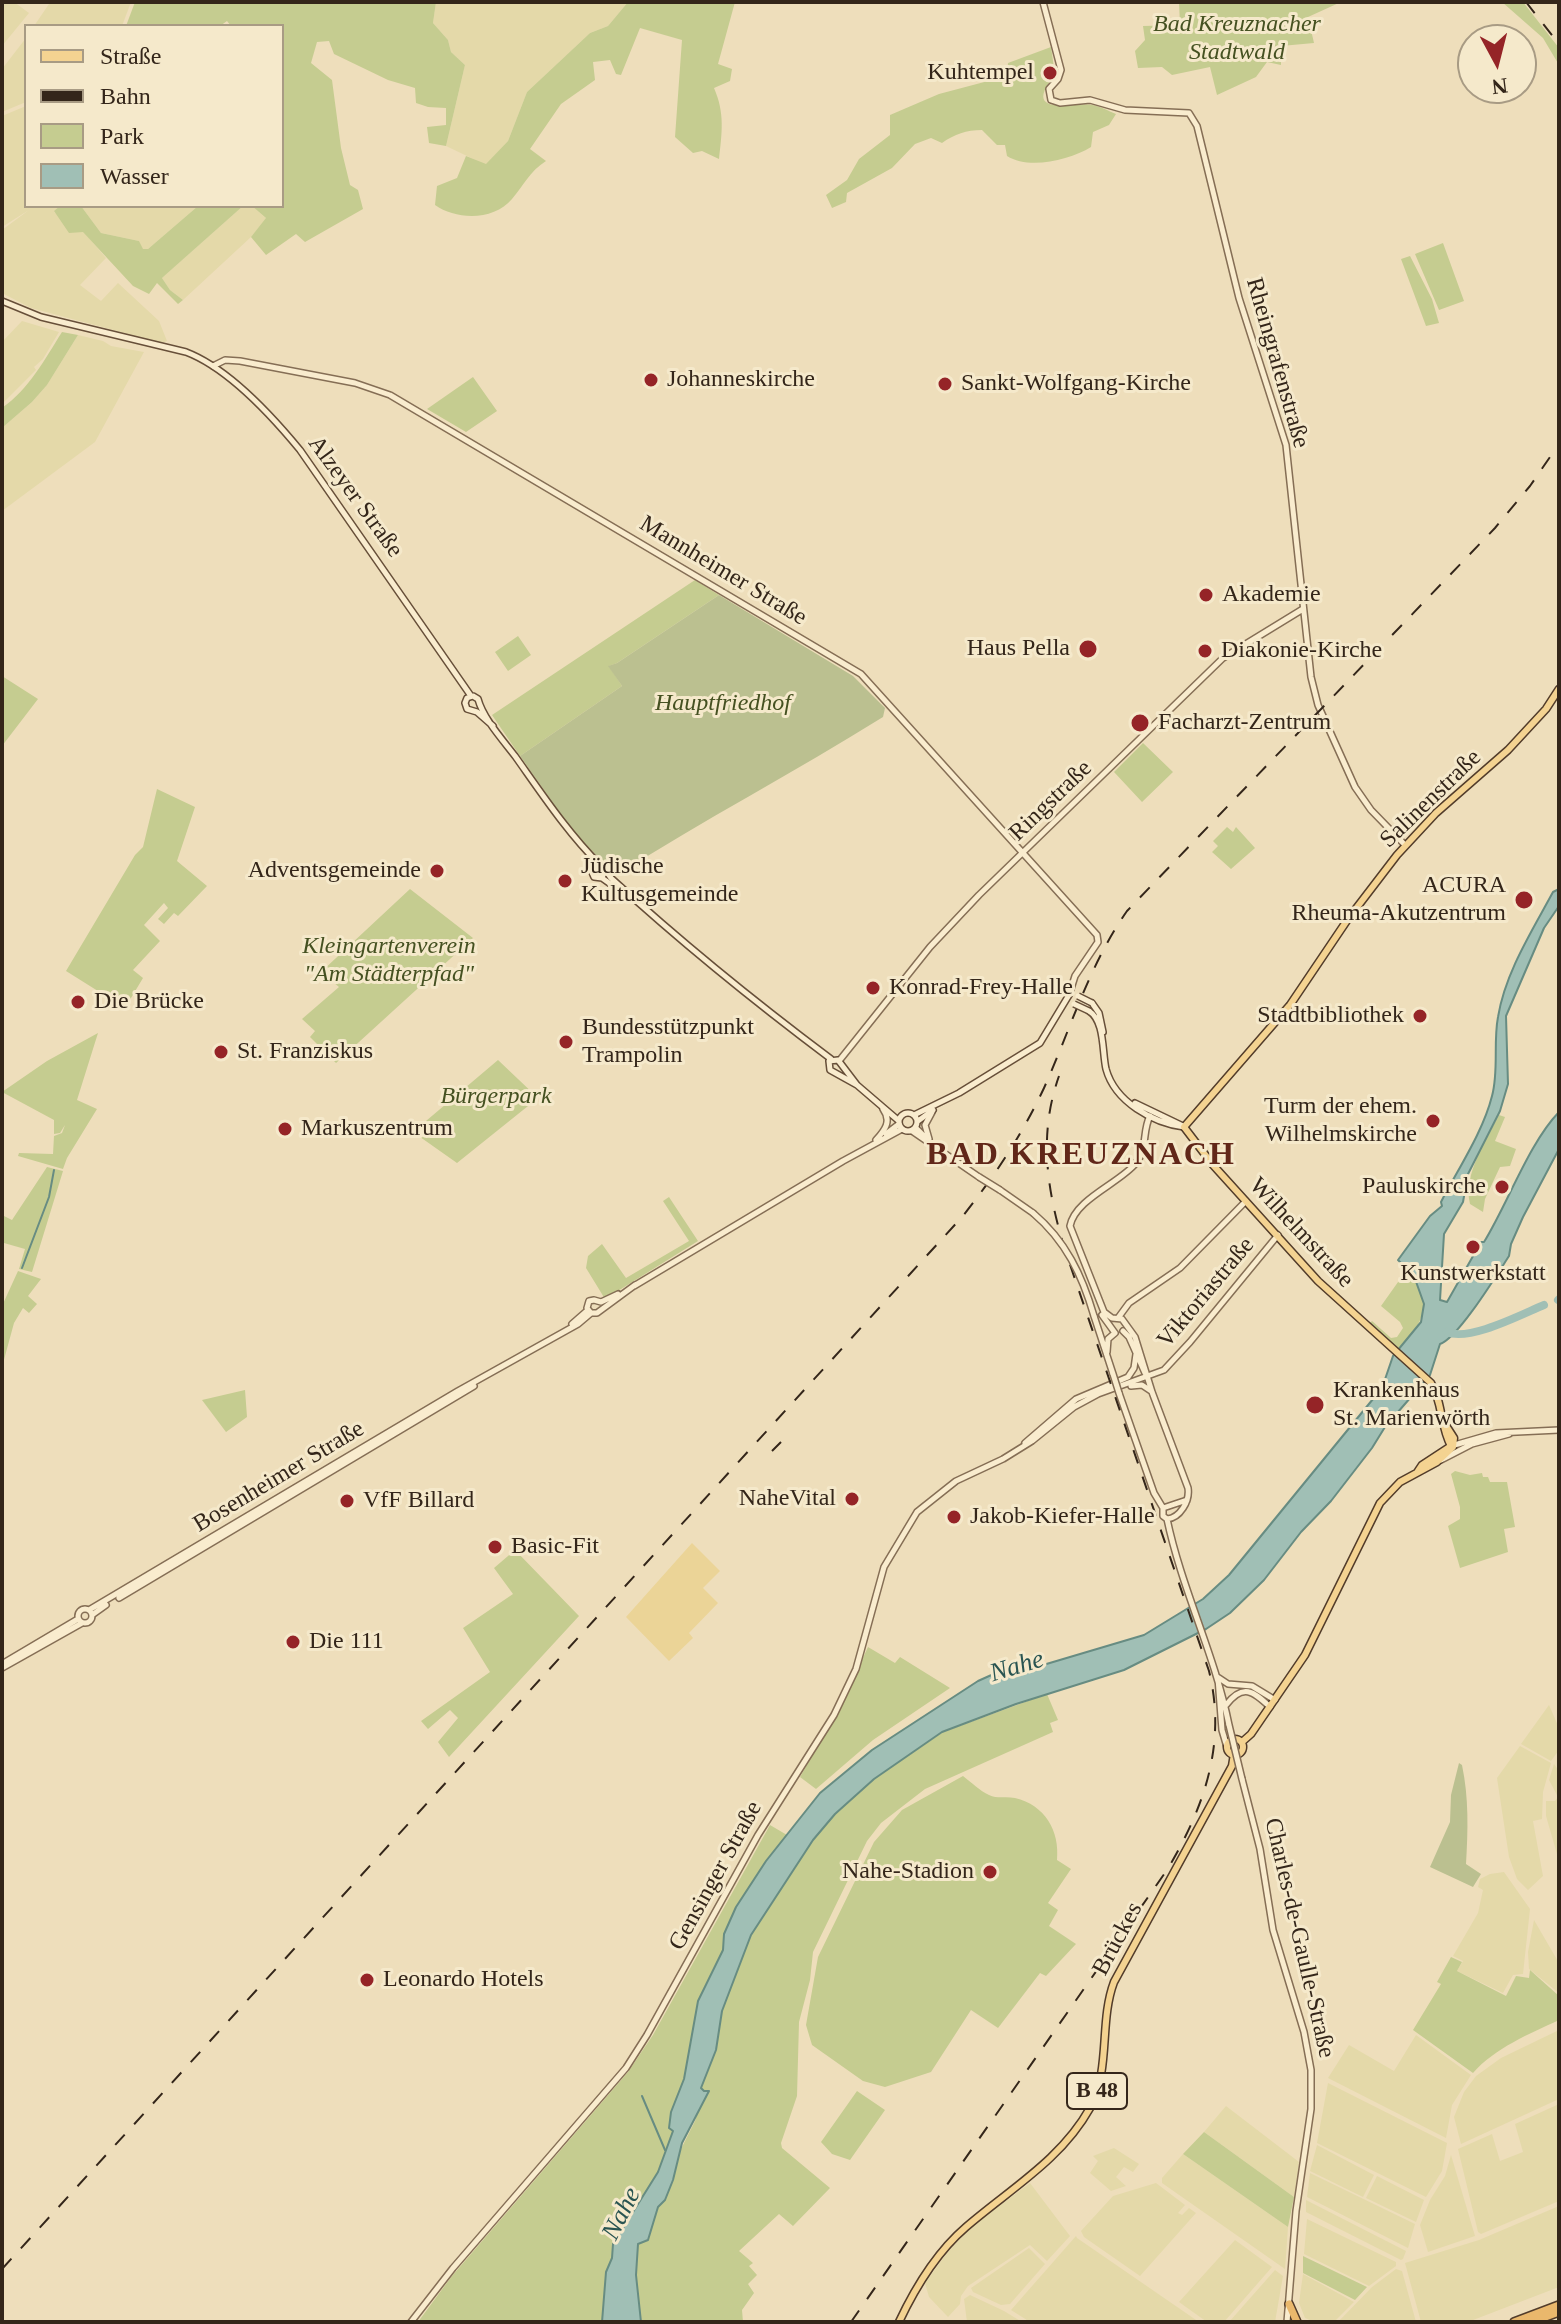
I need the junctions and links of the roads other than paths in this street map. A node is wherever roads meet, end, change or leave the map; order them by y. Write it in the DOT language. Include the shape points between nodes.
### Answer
graph roads {
  1 [pos="1043,2"];
  2 [pos="2,301"];
  3 [pos="229,360"];
  4 [pos="213,366"];
  5 [pos="221,373"];
  6 [pos="1303,609"];
  7 [pos="1559,689"];
  8 [pos="468,698"];
  9 [pos="480,705"];
  10 [pos="474,711"];
  11 [pos="493,726"];
  12 [pos="1415,835"];
  13 [pos="1396,836"];
  14 [pos="1405,845"];
  15 [pos="582,847"];
  16 [pos="1023,854"];
  17 [pos="602,867"];
  18 [pos="592,868"];
  19 [pos="602,878"];
  20 [pos="646,910"];
  21 [pos="1069,995"];
  22 [pos="1064,1003"];
  23 [pos="1074,1004"];
  24 [pos="1103,1045"];
  25 [pos="834,1063"];
  26 [pos="875,1099"];
  27 [pos="943,1101"];
  28 [pos="935,1109"];
  29 [pos="1152,1116"];
  30 [pos="901,1122"];
  31 [pos="915,1124"];
  32 [pos="1183,1128"];
  33 [pos="876,1140"];
  34 [pos="929,1140"];
  35 [pos="868,1146"];
  36 [pos="960,1164"];
  37 [pos="1246,1201"];
  38 [pos="1278,1235"];
  39 [pos="635,1285"];
  40 [pos="600,1306"];
  41 [pos="589,1312"];
  42 [pos="1094,1319"];
  43 [pos="1113,1321"];
  44 [pos="1125,1324"];
  45 [pos="1123,1331"];
  46 [pos="1115,1333"];
  47 [pos="1136,1354"];
  48 [pos="1107,1357"];
  49 [pos="1158,1374"];
  50 [pos="1147,1378"];
  51 [pos="1118,1390"];
  52 [pos="1152,1392"];
  53 [pos="1446,1428"];
  54 [pos="1559,1430"];
  55 [pos="1509,1434"];
  56 [pos="1479,1436"];
  57 [pos="1452,1446"];
  58 [pos="1022,1447"];
  59 [pos="1465,1447"];
  60 [pos="1437,1462"];
  61 [pos="1418,1471"];
  62 [pos="1188,1500"];
  63 [pos="1168,1506"];
  64 [pos="1172,1517"];
  65 [pos="91,1613"];
  66 [pos="80,1621"];
  67 [pos="2,1666"];
  68 [pos="1218,1677"];
  69 [pos="1275,1700"];
  70 [pos="1225,1706"];
  71 [pos="1270,1707"];
  72 [pos="1242,1742"];
  73 [pos="1227,1747"];
  74 [pos="1234,1754"];
  75 [pos="1289,2304"];
  76 [pos="1559,2305"];
  77 [pos="1559,2312"];
  78 [pos="1542,2320"];
  79 [pos="411,2322"];
  80 [pos="899,2322"];
  81 [pos="1289,2322"];
  82 [pos="1297,2322"];
  83 [pos="1514,2322"];
  84 [pos="1532,2322"];
  1 -- 6 [label="street, Rheingrafenstraße" via="1061,70 1049,89 1051,100 1181,111 1189,113 1197,126 1241,304 1286,445"];
  2 -- 4 [label="street, Alzeyer Straße" via="41,317 196,356"];
  3 -- 4 [label="street"];
  3 -- 5 [label="street"];
  3 -- 16 [label="street, Mannheimer Straße" via="355,383 390,395 861,674"];
  4 -- 5 [label="street, Alzeyer Straße"];
  5 -- 8 [label="street, Alzeyer Straße" via="300,450"];
  6 -- 13 [label="street, Rheingrafenstraße" via="1318,705 1362,798"];
  6 -- 16 [label="street, Ringstraße" via="1223,658"];
  7 -- 12 [label="main road, Salinenstraße" via="1508,750"];
  8 -- 9 [label="street" via="478,699"];
  8 -- 10 [label="street" via="467,709"];
  9 -- 10 [label="street"];
  9 -- 11 [label="street"];
  10 -- 11 [label="street"];
  11 -- 15 [label="street"];
  12 -- 13 [label="street"];
  12 -- 14 [label="main road, Salinenstraße"];
  13 -- 14 [label="street, Rheingrafenstraße"];
  14 -- 32 [label="main road, Salinenstraße" via="1290,1005"];
  15 -- 17 [label="street"];
  15 -- 18 [label="street"];
  16 -- 21 [label="street, Mannheimer Straße" via="1097,935"];
  16 -- 25 [label="street, Ringstraße" via="949,926"];
  17 -- 18 [label="street"];
  17 -- 19 [label="street"];
  17 -- 20 [label="street"];
  18 -- 19 [label="street" via="594,877"];
  19 -- 20 [label="street"];
  20 -- 25 [label="street"];
  21 -- 22 [label="street"];
  21 -- 23 [label="street"];
  21 -- 24 [label="street, Wilhelmstraße, bridge" via="1097,1007"];
  22 -- 23 [label="street"];
  22 -- 27 [label="street" via="1040,1043"];
  23 -- 24 [label="street, Wilhelmstraße, bridge" via="1096,1018"];
  24 -- 29 [label="street, Wilhelmstraße" via="1116,1089"];
  25 -- 26 [label="street"];
  26 -- 30 [label="street"];
  26 -- 33 [label="street" via="888,1121"];
  27 -- 28 [label="street"];
  27 -- 31 [label="street"];
  28 -- 31 [label="street"];
  28 -- 34 [label="street" via="926,1123"];
  29 -- 32 [label="street, Wilhelmstraße" via="1176,1121"];
  29 -- 43 [label="street" via="1137,1162 1071,1220 1070,1232 1100,1311"];
  30 -- 31 [label="street"];
  30 -- 31 [label="street" via="907,1113"];
  30 -- 33 [label="street"];
  30 -- 35 [label="street"];
  31 -- 34 [label="street"];
  31 -- 36 [label="street"];
  32 -- 37 [label="main road, Wilhelmstraße"];
  33 -- 35 [label="street"];
  34 -- 36 [label="street"];
  35 -- 39 [label="street"];
  36 -- 42 [label="street, bridge" via="1053,1232 1074,1262"];
  37 -- 38 [label="main road, Wilhelmstraße"];
  37 -- 43 [label="street" via="1180,1268 1129,1303"];
  38 -- 49 [label="street, Viktoriastraße"];
  38 -- 53 [label="main road, Wilhelmstraße" via="1318,1281 1431,1383"];
  39 -- 40 [label="street"];
  39 -- 40 [label="street"];
  40 -- 41 [label="street" via="597,1313"];
  40 -- 41 [label="street" via="589,1301"];
  41 -- 65 [label="street, Bosenheimer Straße" via="584,1320"];
  42 -- 43 [label="street" via="1103,1326"];
  42 -- 48 [label="street"];
  43 -- 44 [label="street"];
  43 -- 46 [label="street"];
  44 -- 45 [label="street"];
  44 -- 50 [label="street" via="1135,1337"];
  45 -- 46 [label="street"];
  45 -- 47 [label="street"];
  46 -- 48 [label="street" via="1108,1341"];
  47 -- 50 [label="street"];
  47 -- 58 [label="street, Gensinger Straße" via="1128,1377 1076,1399"];
  48 -- 51 [label="street, bridge"];
  49 -- 50 [label="street, Viktoriastraße"];
  49 -- 52 [label="street"];
  50 -- 51 [label="street, Gensinger Straße"];
  50 -- 52 [label="street, Viktoriastraße"];
  51 -- 52 [label="street" via="1142,1385"];
  51 -- 58 [label="street, Gensinger Straße" via="1074,1407"];
  51 -- 63 [label="street" via="1154,1493"];
  52 -- 62 [label="street, Viktoriastraße"];
  53 -- 56 [label="street" via="1459,1437"];
  53 -- 57 [label="main road"];
  54 -- 55 [label="street"];
  55 -- 56 [label="street"];
  55 -- 59 [label="street"];
  56 -- 57 [label="street"];
  57 -- 59 [label="street"];
  57 -- 60 [label="main road"];
  57 -- 61 [label="main road"];
  58 -- 79 [label="street, Gensinger Straße" via="956,1481 917,1512 884,1567 856,1669 834,1715 758,1835 647,2035 626,2068"];
  59 -- 60 [label="street"];
  60 -- 61 [label="main road"];
  61 -- 69 [label="main road" via="1380,1503 1317,1634"];
  62 -- 63 [label="street"];
  62 -- 64 [label="street"];
  63 -- 64 [label="street"];
  63 -- 64 [label="street" via="1162,1514"];
  64 -- 68 [label="street, Charles-de-Gaulle-Straße" via="1177,1563"];
  65 -- 66 [label="street" via="90,1622"];
  65 -- 66 [label="street" via="80,1611"];
  66 -- 67 [label="street"];
  68 -- 69 [label="street" via="1228,1684 1252,1686"];
  68 -- 70 [label="street, Charles-de-Gaulle-Straße"];
  68 -- 73 [label="street"];
  69 -- 71 [label="main road"];
  70 -- 71 [label="street" via="1247,1691"];
  70 -- 75 [label="street, Charles-de-Gaulle-Straße, bridge" via="1260,1849 1273,1930 1311,2069 1312,2102"];
  71 -- 72 [label="main road"];
  72 -- 73 [label="main road" via="1233,1739"];
  72 -- 74 [label="main road" via="1242,1750"];
  73 -- 74 [label="main road"];
  74 -- 80 [label="main road, Brückes / B 48" via="1114,1982 1099,2083 1088,2111 1043,2165 952,2240"];
  75 -- 81 [label="street, Charles-de-Gaulle-Straße"];
  75 -- 82 [label="highway"];
  76 -- 83 [label="highway"];
  77 -- 78 [label="highway"];
  78 -- 84 [label="highway"];
}
